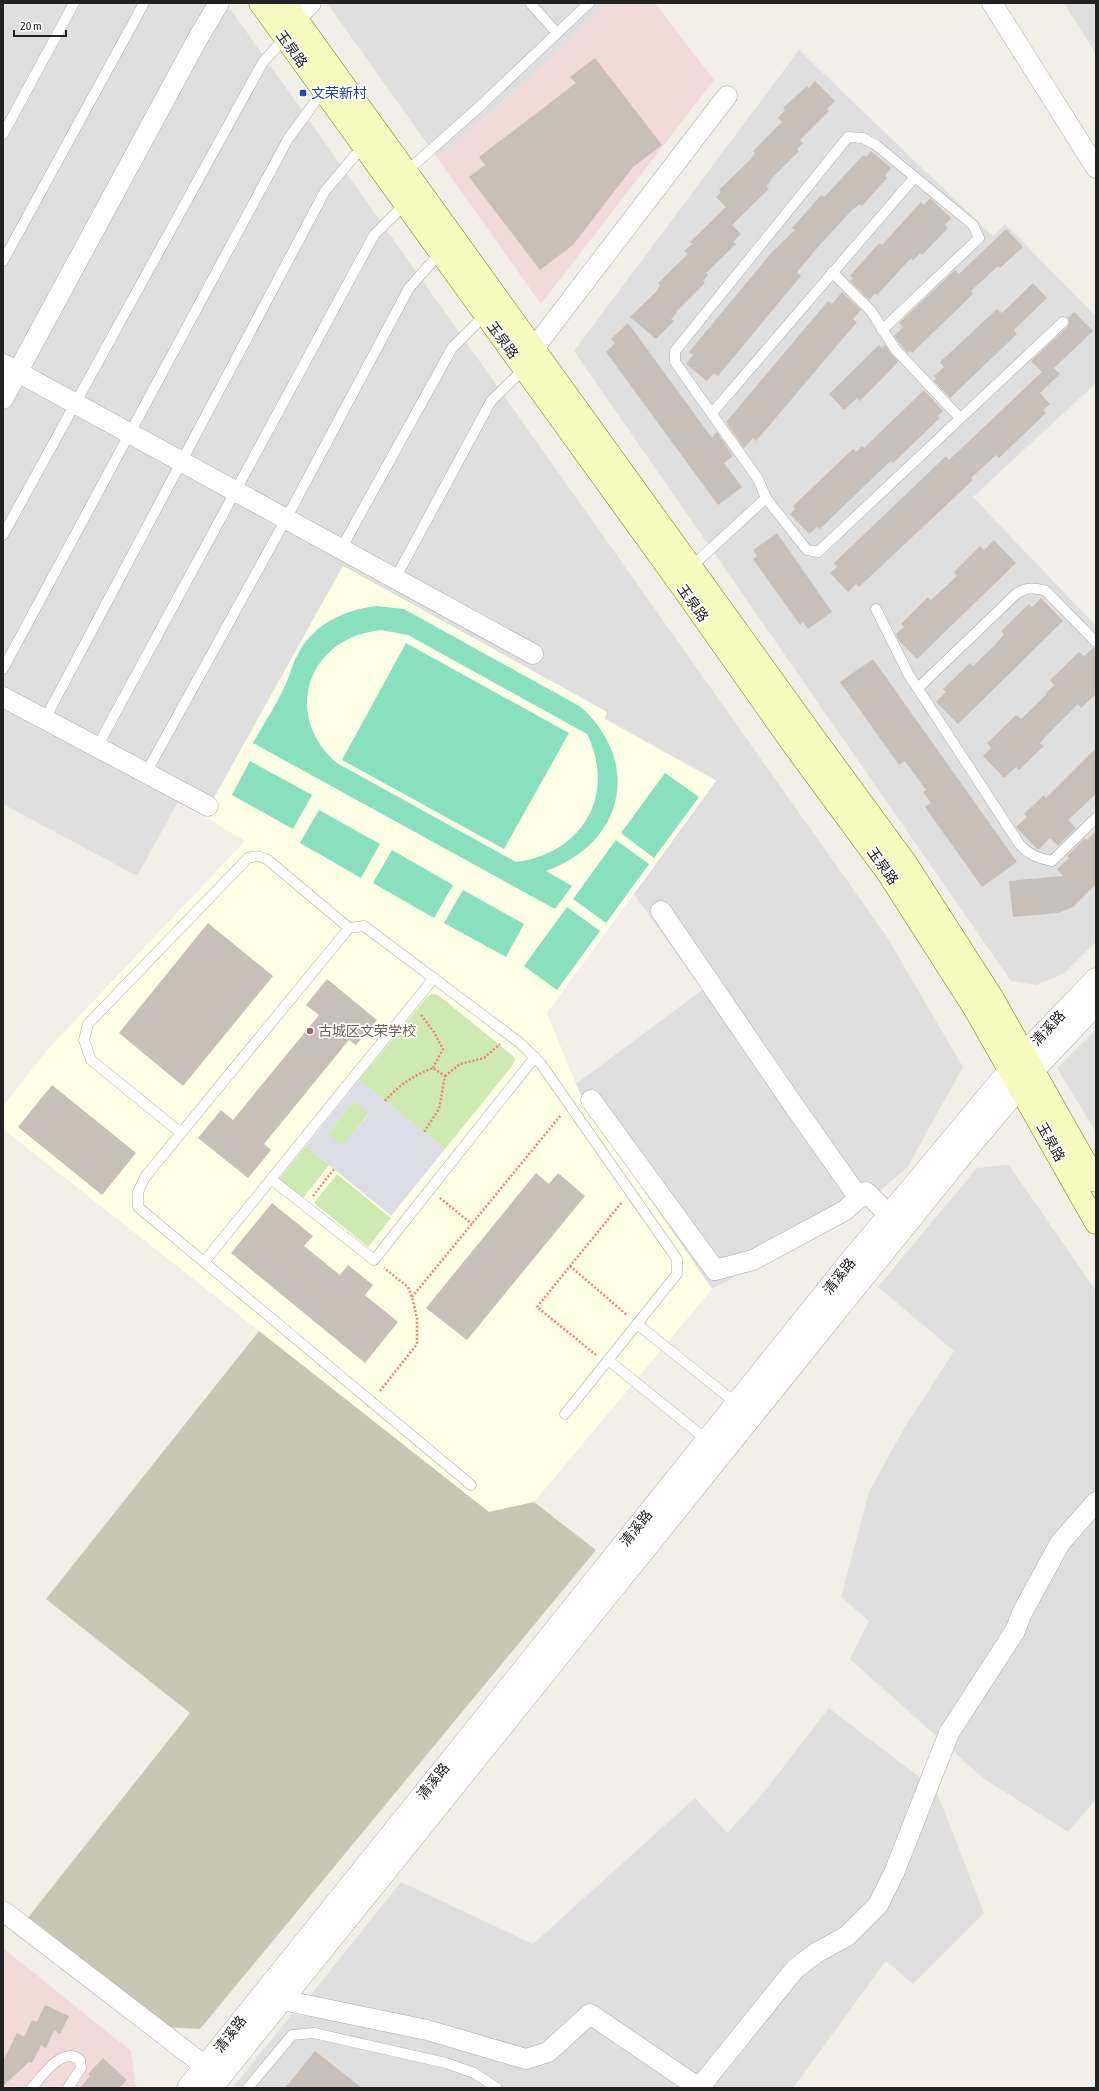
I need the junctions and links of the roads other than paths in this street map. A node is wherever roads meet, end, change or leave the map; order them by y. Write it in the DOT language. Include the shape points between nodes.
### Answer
graph roads {
  1 [pos="74,3"];
  2 [pos="144,3"];
  3 [pos="219,3"];
  4 [pos="260,3"];
  5 [pos="530,3"];
  6 [pos="589,3"];
  7 [pos="992,3"];
  8 [pos="298,8"];
  9 [pos="557,33"];
  10 [pos="285,38"];
  11 [pos="323,91"];
  12 [pos="727,96"];
  13 [pos="3,134"];
  14 [pos="363,146"];
  15 [pos="1096,168"];
  16 [pos="406,171"];
  17 [pos="915,177"];
  18 [pos="405,204"];
  19 [pos="440,253"];
  20 [pos="3,261"];
  21 [pos="832,272"];
  22 [pos="485,315"];
  23 [pos="1063,322"];
  24 [pos="882,330"];
  25 [pos="534,348"];
  26 [pos="10,368"];
  27 [pos="524,369"];
  28 [pos="3,399"];
  29 [pos="76,404"];
  30 [pos="712,413"];
  31 [pos="960,418"];
  32 [pos="130,433"];
  33 [pos="181,462"];
  34 [pos="235,491"];
  35 [pos="766,498"];
  36 [pos="286,519"];
  37 [pos="3,535"];
  38 [pos="341,549"];
  39 [pos="692,566"];
  40 [pos="395,579"];
  41 [pos="876,609"];
  42 [pos="1096,642"];
  43 [pos="533,654"];
  44 [pos="3,669"];
  45 [pos="918,688"];
  46 [pos="3,697"];
  47 [pos="45,719"];
  48 [pos="96,747"];
  49 [pos="146,773"];
  50 [pos="208,806"];
  51 [pos="1096,818"];
  52 [pos="661,911"];
  53 [pos="349,928"];
  54 [pos="434,978"];
  55 [pos="1096,979"];
  56 [pos="1096,1004"];
  57 [pos="535,1058"];
  58 [pos="1030,1061"];
  59 [pos="1015,1078"];
  60 [pos="591,1100"];
  61 [pos="181,1133"];
  62 [pos="271,1178"];
  63 [pos="1096,1181"];
  64 [pos="859,1198"];
  65 [pos="889,1215"];
  66 [pos="1096,1223"];
  67 [pos="204,1262"];
  68 [pos="637,1324"];
  69 [pos="607,1361"];
  70 [pos="736,1403"];
  71 [pos="565,1414"];
  72 [pos="707,1440"];
  73 [pos="471,1486"];
  74 [pos="1096,1502"];
  75 [pos="3,1911"];
  76 [pos="282,2000"];
  77 [pos="205,2066"];
  78 [pos="32,2088"];
  79 [pos="68,2088"];
  80 [pos="188,2088"];
  81 [pos="211,2088"];
  82 [pos="248,2088"];
  83 [pos="497,2088"];
  84 [pos="699,2088"];
  1 -- 13 [label="lane"];
  2 -- 20 [label="lane"];
  3 -- 26 [label="street"];
  4 -- 10 [label="main road, 玉泉路"];
  5 -- 9 [label="lane"];
  6 -- 9 [label="lane"];
  7 -- 15 [label="street"];
  8 -- 16 [label="main road, 玉泉路"];
  9 -- 16 [label="lane"];
  10 -- 11 [label="main road, 玉泉路"];
  10 -- 29 [label="lane" via="263,62"];
  11 -- 14 [label="main road, 玉泉路"];
  11 -- 32 [label="lane" via="288,139"];
  12 -- 25 [label="street"];
  14 -- 18 [label="main road, 玉泉路"];
  14 -- 33 [label="lane" via="325,191"];
  16 -- 25 [label="main road, 玉泉路"];
  17 -- 21 [label="lane"];
  17 -- 24 [label="lane" via="973,225 979,238"];
  17 -- 30 [label="lane" via="870,141 848,137 675,350 675,362"];
  18 -- 19 [label="main road, 玉泉路"];
  18 -- 34 [label="lane" via="374,235"];
  19 -- 22 [label="main road, 玉泉路"];
  19 -- 36 [label="lane" via="409,288"];
  21 -- 24 [label="lane" via="871,311"];
  21 -- 30 [label="lane"];
  22 -- 27 [label="main road, 玉泉路"];
  22 -- 38 [label="lane" via="452,348"];
  23 -- 31 [label="lane"];
  24 -- 31 [label="lane" via="895,349"];
  25 -- 39 [label="main road, 玉泉路"];
  26 -- 28 [label="street"];
  26 -- 29 [label="street"];
  27 -- 40 [label="lane" via="491,401"];
  27 -- 59 [label="main road, 玉泉路" via="889,875 933,941"];
  29 -- 32 [label="street"];
  29 -- 37 [label="lane"];
  30 -- 35 [label="lane" via="758,479"];
  31 -- 35 [label="lane" via="818,552 807,550"];
  32 -- 33 [label="street"];
  32 -- 44 [label="lane"];
  33 -- 34 [label="street"];
  33 -- 47 [label="lane"];
  34 -- 36 [label="street"];
  34 -- 48 [label="lane"];
  35 -- 39 [label="lane"];
  36 -- 38 [label="street"];
  36 -- 49 [label="lane"];
  38 -- 40 [label="street"];
  39 -- 58 [label="main road, 玉泉路" via="906,863 950,929"];
  40 -- 43 [label="street"];
  41 -- 45 [label="lane"];
  42 -- 45 [label="lane" via="1046,592 1025,589 1015,595"];
  45 -- 51 [label="lane" via="1026,851 1043,860 1052,861"];
  46 -- 47 [label="street"];
  47 -- 48 [label="street"];
  48 -- 49 [label="street"];
  49 -- 50 [label="street"];
  52 -- 64 [label="street"];
  53 -- 54 [label="lane" via="364,926"];
  53 -- 61 [label="lane"];
  53 -- 61 [label="lane" via="268,860 252,856 88,1024 84,1040 91,1060"];
  54 -- 57 [label="lane" via="508,1034"];
  54 -- 62 [label="lane"];
  55 -- 58 [label="street, 清溪路"];
  56 -- 58 [label="street, 清溪路"];
  57 -- 62 [label="lane" via="374,1260"];
  57 -- 68 [label="lane" via="570,1104 677,1259 677,1274"];
  58 -- 59 [label="street, 清溪路"];
  58 -- 63 [label="main road, 玉泉路"];
  59 -- 65 [label="street, 清溪路"];
  59 -- 66 [label="main road, 玉泉路"];
  59 -- 76 [label="street, 清溪路" via="956,1161"];
  60 -- 64 [label="street" via="715,1270 753,1260 844,1211"];
  61 -- 67 [label="lane" via="140,1184 138,1207"];
  62 -- 67 [label="lane"];
  64 -- 65 [label="street" via="866,1192"];
  65 -- 70 [label="street, 清溪路"];
  67 -- 73 [label="lane"];
  68 -- 69 [label="lane"];
  68 -- 70 [label="lane"];
  69 -- 71 [label="lane"];
  69 -- 72 [label="lane"];
  70 -- 72 [label="street, 清溪路"];
  72 -- 77 [label="street, 清溪路"];
  74 -- 84 [label="street" via="1060,1543 1015,1631 949,1733 894,1873 878,1906 847,1936 816,1953 795,1969"];
  75 -- 77 [label="street"];
  76 -- 81 [label="street, 清溪路"];
  76 -- 84 [label="street" via="427,2030 526,2059 548,2052 590,2014"];
  77 -- 80 [label="street, 清溪路"];
  78 -- 79 [label="lane" via="54,2063 73,2055 80,2060 81,2068"];
  82 -- 83 [label="lane" via="292,2035 314,2033 446,2063 474,2074"];
}
